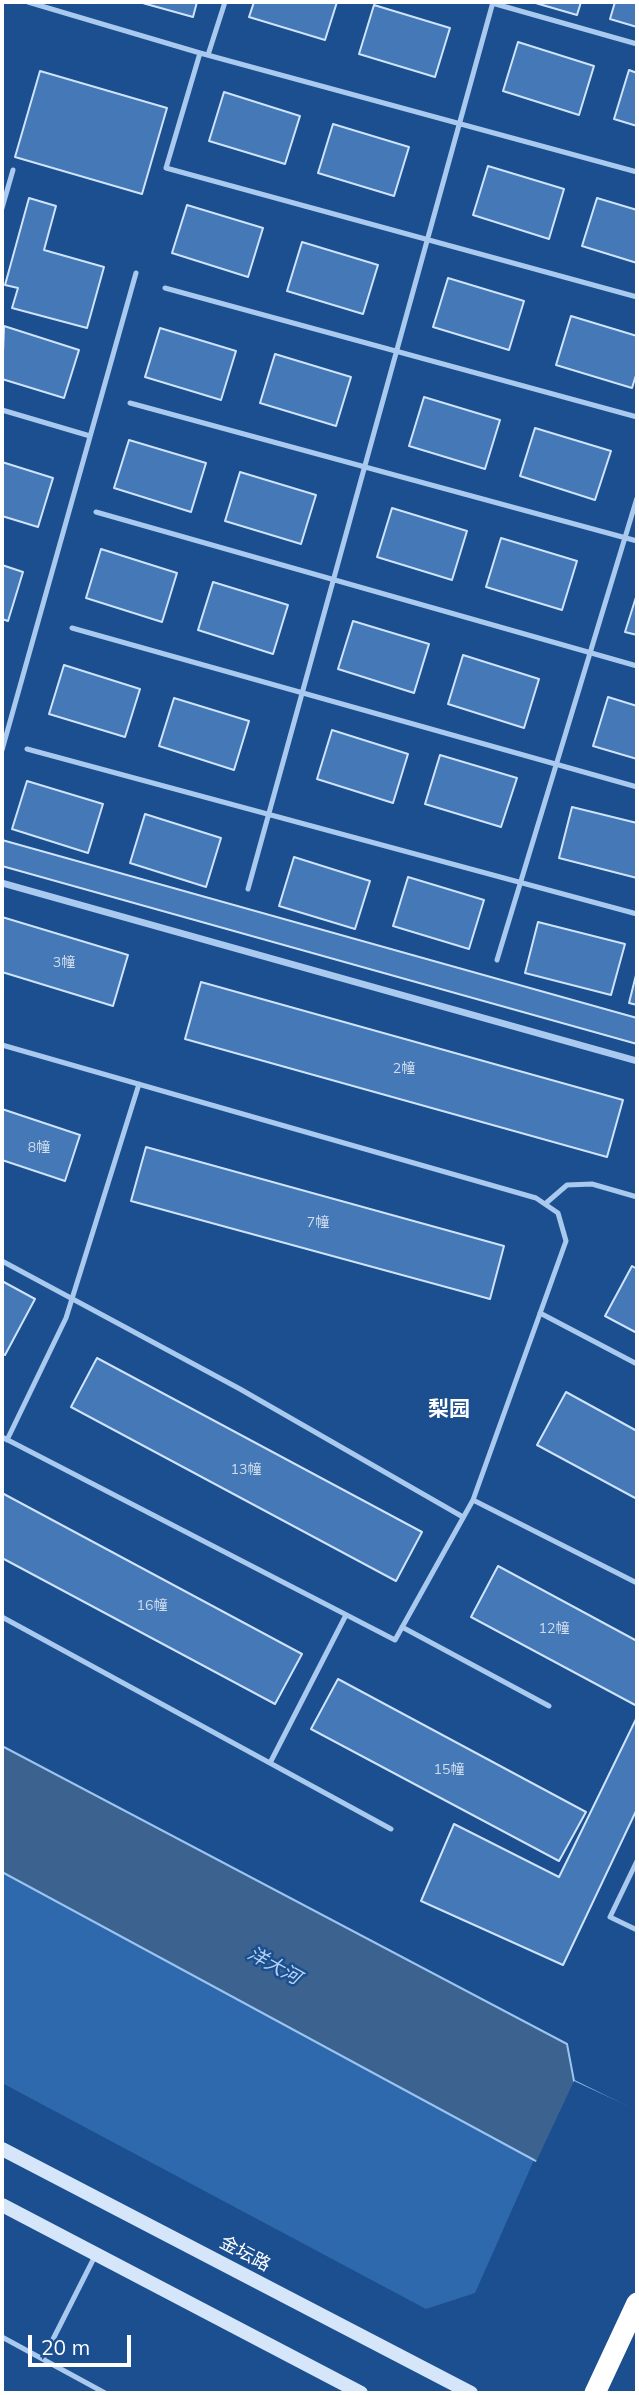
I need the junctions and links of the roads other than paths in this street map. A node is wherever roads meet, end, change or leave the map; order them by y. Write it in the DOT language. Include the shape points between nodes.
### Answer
graph roads {
  1 [pos="28,2"];
  2 [pos="225,2"];
  3 [pos="492,3"];
  4 [pos="637,44"];
  5 [pos="200,52"];
  6 [pos="208,55"];
  7 [pos="459,121"];
  8 [pos="13,170"];
  9 [pos="637,172"];
  10 [pos="2,208"];
  11 [pos="426,239"];
  12 [pos="136,273"];
  13 [pos="165,288"];
  14 [pos="637,297"];
  15 [pos="396,351"];
  16 [pos="130,403"];
  17 [pos="2,410"];
  18 [pos="637,416"];
  19 [pos="90,436"];
  20 [pos="363,467"];
  21 [pos="637,498"];
  22 [pos="96,512"];
  23 [pos="625,538"];
  24 [pos="637,541"];
  25 [pos="332,579"];
  26 [pos="72,628"];
  27 [pos="590,653"];
  28 [pos="637,666"];
  29 [pos="301,692"];
  30 [pos="3,741"];
  31 [pos="27,749"];
  32 [pos="2,750"];
  33 [pos="557,765"];
  34 [pos="637,787"];
  35 [pos="268,814"];
  36 [pos="2,883"];
  37 [pos="520,884"];
  38 [pos="248,890"];
  39 [pos="637,914"];
  40 [pos="497,960"];
  41 [pos="2,1045"];
  42 [pos="637,1061"];
  43 [pos="139,1084"];
  44 [pos="637,1198"];
  45 [pos="545,1204"];
  46 [pos="2,1261"];
  47 [pos="72,1298"];
  48 [pos="540,1313"];
  49 [pos="637,1364"];
  50 [pos="4,1439"];
  51 [pos="473,1500"];
  52 [pos="463,1517"];
  53 [pos="637,1583"];
  54 [pos="346,1615"];
  55 [pos="2,1617"];
  56 [pos="402,1627"];
  57 [pos="549,1706"];
  58 [pos="270,1763"];
  59 [pos="391,1829"];
  60 [pos="637,1860"];
  61 [pos="637,1930"];
  62 [pos="2,2149"];
  63 [pos="2,2205"];
  64 [pos="96,2254"];
  65 [pos="637,2303"];
  66 [pos="2,2337"];
  67 [pos="43,2359"];
  68 [pos="105,2393"];
  69 [pos="361,2393"];
  70 [pos="471,2393"];
  71 [pos="595,2393"];
  1 -- 5 [label="lane"];
  2 -- 6 [label="lane"];
  3 -- 4 [label="lane"];
  3 -- 7 [label="lane"];
  5 -- 6 [label="lane"];
  5 -- 11 [label="lane" via="166,168"];
  6 -- 7 [label="lane"];
  7 -- 9 [label="lane"];
  7 -- 11 [label="lane"];
  8 -- 10 [label="lane"];
  11 -- 14 [label="lane"];
  11 -- 15 [label="lane"];
  12 -- 19 [label="lane"];
  13 -- 15 [label="lane"];
  15 -- 18 [label="lane"];
  15 -- 20 [label="lane"];
  16 -- 20 [label="lane"];
  17 -- 19 [label="lane"];
  19 -- 30 [label="lane"];
  20 -- 23 [label="lane"];
  20 -- 25 [label="lane"];
  21 -- 23 [label="lane"];
  22 -- 25 [label="lane"];
  23 -- 24 [label="lane"];
  23 -- 27 [label="lane"];
  25 -- 27 [label="lane"];
  25 -- 29 [label="lane"];
  26 -- 29 [label="lane"];
  27 -- 28 [label="lane"];
  27 -- 33 [label="lane"];
  29 -- 33 [label="lane"];
  29 -- 35 [label="lane"];
  30 -- 32 [label="lane"];
  31 -- 35 [label="lane"];
  33 -- 34 [label="lane"];
  33 -- 37 [label="lane"];
  35 -- 37 [label="lane"];
  35 -- 38 [label="lane"];
  36 -- 42 [label="street"];
  37 -- 39 [label="lane"];
  37 -- 40 [label="lane"];
  41 -- 43 [label="lane"];
  43 -- 45 [label="lane"];
  43 -- 47 [label="lane"];
  44 -- 45 [label="lane" via="592,1184 567,1185"];
  45 -- 48 [label="lane" via="558,1213 566,1241"];
  46 -- 47 [label="lane"];
  47 -- 50 [label="lane"];
  47 -- 52 [label="lane"];
  48 -- 49 [label="lane"];
  48 -- 51 [label="lane"];
  50 -- 54 [label="lane"];
  51 -- 52 [label="lane"];
  51 -- 53 [label="lane"];
  52 -- 56 [label="lane"];
  54 -- 56 [label="lane" via="395,1640"];
  54 -- 58 [label="lane"];
  55 -- 58 [label="lane"];
  56 -- 57 [label="lane"];
  58 -- 59 [label="lane"];
  60 -- 61 [label="lane" via="610,1917"];
  62 -- 70 [label="street, 金坛路"];
  63 -- 64 [label="street"];
  64 -- 67 [label="lane"];
  64 -- 69 [label="street"];
  65 -- 71 [label="highway"];
  66 -- 67 [label="lane"];
  67 -- 68 [label="lane"];
}
